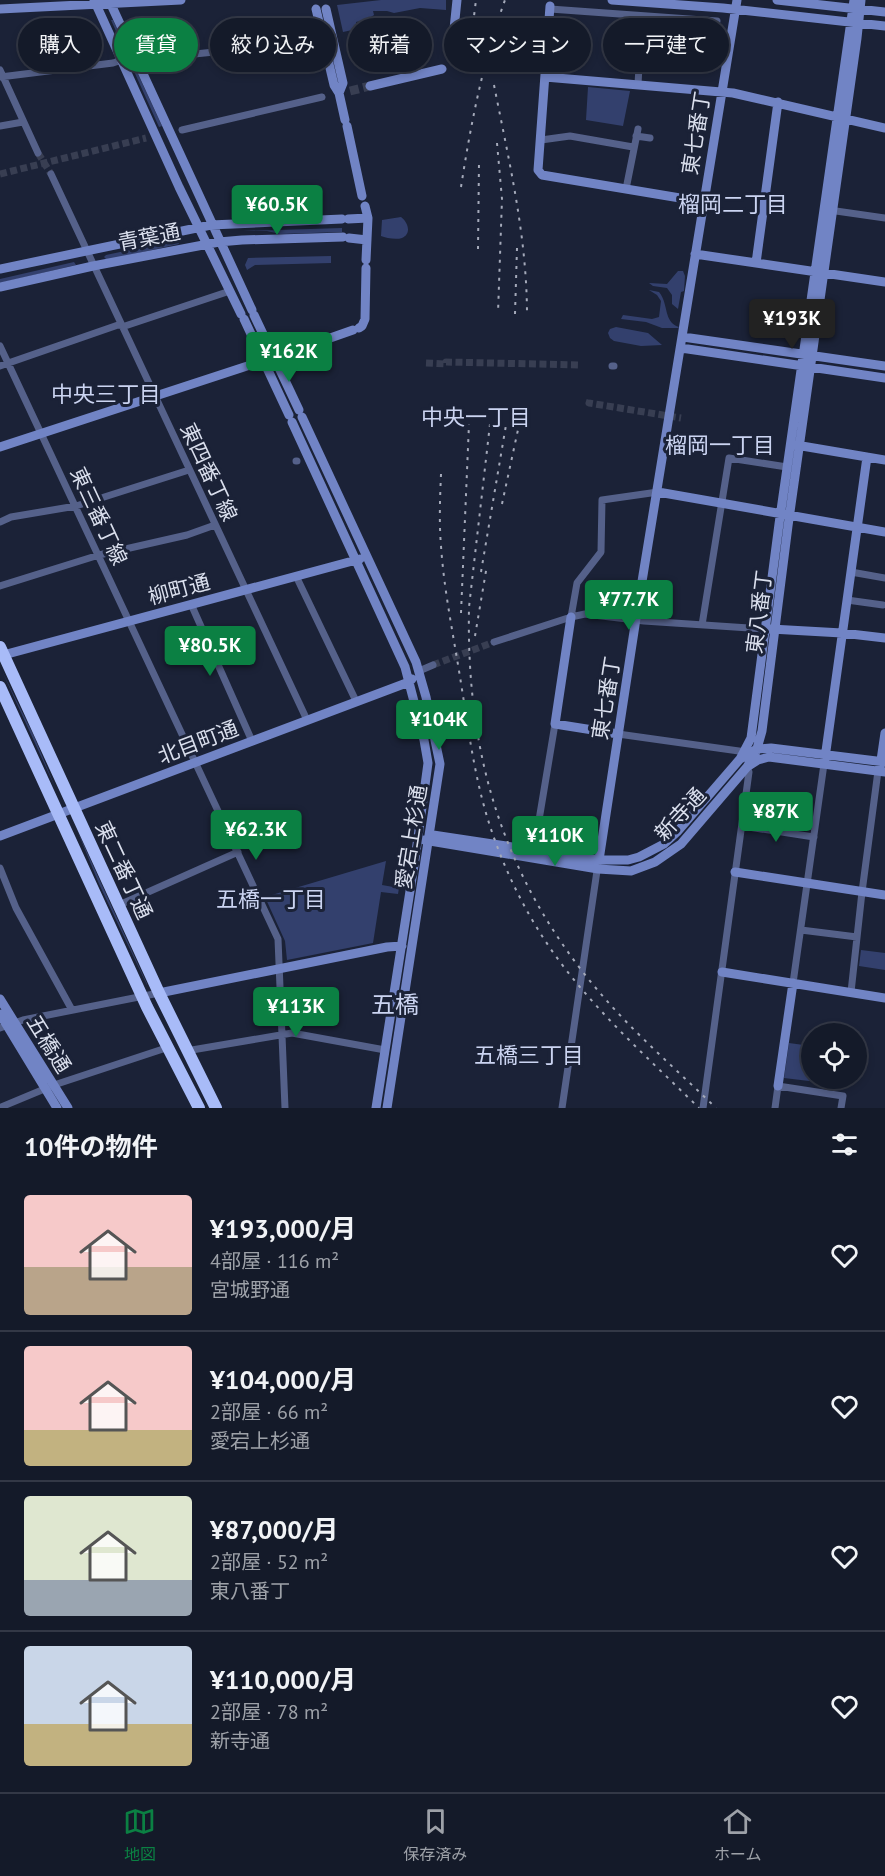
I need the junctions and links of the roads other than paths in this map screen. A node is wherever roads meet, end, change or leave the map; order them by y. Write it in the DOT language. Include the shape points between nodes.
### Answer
graph roads {
  1 [pos="181,0"];
  2 [pos="457,0"];
  3 [pos="612,0"];
  4 [pos="777,0"];
  5 [pos="95,2"];
  6 [pos="110,2"];
  7 [pos="320,4"];
  8 [pos="857,4"];
  9 [pos="736,5"];
  10 [pos="550,8"];
  11 [pos="0,9"];
  12 [pos="885,12"];
  13 [pos="642,16"];
  14 [pos="117,18"];
  15 [pos="455,18"];
  16 [pos="672,18"];
  17 [pos="855,22"];
  18 [pos="885,26"];
  19 [pos="114,43"];
  20 [pos="114,61"];
  21 [pos="442,69"];
  22 [pos="127,72"];
  23 [pos="141,72"];
  24 [pos="331,72"];
  25 [pos="1,74"];
  26 [pos="545,77"];
  27 [pos="638,84"];
  28 [pos="370,86"];
  29 [pos="350,90"];
  30 [pos="721,92"];
  31 [pos="339,93"];
  32 [pos="322,97"];
  33 [pos="778,102"];
  34 [pos="841,116"];
  35 [pos="23,122"];
  36 [pos="0,126"];
  37 [pos="885,128"];
  38 [pos="182,130"];
  39 [pos="650,138"];
  40 [pos="541,140"];
  41 [pos="633,147"];
  42 [pos="38,153"];
  43 [pos="51,174"];
  44 [pos="626,189"];
  45 [pos="704,202"];
  46 [pos="828,210"];
  47 [pos="368,218"];
  48 [pos="885,218"];
  49 [pos="211,225"];
  50 [pos="198,228"];
  51 [pos="367,240"];
  52 [pos="219,242"];
  53 [pos="207,244"];
  54 [pos="86,250"];
  55 [pos="695,254"];
  56 [pos="756,263"];
  57 [pos="93,266"];
  58 [pos="0,269"];
  59 [pos="814,272"];
  60 [pos="825,273"];
  61 [pos="885,282"];
  62 [pos="0,287"];
  63 [pos="230,291"];
  64 [pos="122,326"];
  65 [pos="683,337"];
  66 [pos="0,346"];
  67 [pos="681,348"];
  68 [pos="808,355"];
  69 [pos="269,360"];
  70 [pos="8,363"];
  71 [pos="0,366"];
  72 [pos="807,366"];
  73 [pos="885,366"];
  74 [pos="885,378"];
  75 [pos="155,397"];
  76 [pos="42,434"];
  77 [pos="795,445"];
  78 [pos="0,447"];
  79 [pos="867,458"];
  80 [pos="885,460"];
  81 [pos="787,467"];
  82 [pos="189,470"];
  83 [pos="658,492"];
  84 [pos="722,503"];
  85 [pos="76,506"];
  86 [pos="785,514"];
  87 [pos="0,522"];
  88 [pos="215,525"];
  89 [pos="857,527"];
  90 [pos="885,532"];
  91 [pos="99,555"];
  92 [pos="368,557"];
  93 [pos="355,560"];
  94 [pos="851,572"];
  95 [pos="296,576"];
  96 [pos="885,578"];
  97 [pos="0,586"];
  98 [pos="245,590"];
  99 [pos="847,600"];
  100 [pos="191,604"];
  101 [pos="884,605"];
  102 [pos="571,617"];
  103 [pos="636,620"];
  104 [pos="129,621"];
  105 [pos="702,625"];
  106 [pos="770,629"];
  107 [pos="842,633"];
  108 [pos="885,638"];
  109 [pos="494,642"];
  110 [pos="1,652"];
  111 [pos="433,665"];
  112 [pos="418,671"];
  113 [pos="409,682"];
  114 [pos="0,687"];
  115 [pos="356,701"];
  116 [pos="307,720"];
  117 [pos="555,724"];
  118 [pos="762,731"];
  119 [pos="618,734"];
  120 [pos="885,734"];
  121 [pos="252,741"];
  122 [pos="777,748"];
  123 [pos="749,753"];
  124 [pos="769,757"];
  125 [pos="825,759"];
  126 [pos="196,762"];
  127 [pos="747,767"];
  128 [pos="882,767"];
  129 [pos="734,783"];
  130 [pos="746,795"];
  131 [pos="74,807"];
  132 [pos="59,813"];
  133 [pos="742,826"];
  134 [pos="537,832"];
  135 [pos="0,836"];
  136 [pos="418,836"];
  137 [pos="430,837"];
  138 [pos="814,837"];
  139 [pos="238,852"];
  140 [pos="598,865"];
  141 [pos="0,868"];
  142 [pos="735,872"];
  143 [pos="807,883"];
  144 [pos="862,892"];
  145 [pos="885,895"];
  146 [pos="119,905"];
  147 [pos="801,930"];
  148 [pos="857,937"];
  149 [pos="402,946"];
  150 [pos="281,969"];
  151 [pos="722,972"];
  152 [pos="793,983"];
  153 [pos="851,992"];
  154 [pos="159,993"];
  155 [pos="142,996"];
  156 [pos="885,998"];
  157 [pos="0,999"];
  158 [pos="72,1010"];
  159 [pos="0,1014"];
  160 [pos="7,1026"];
  161 [pos="283,1034"];
  162 [pos="166,1048"];
  163 [pos="386,1050"];
  164 [pos="186,1051"];
  165 [pos="778,1086"];
  166 [pos="50,1087"];
  167 [pos="1,1106"];
  168 [pos="57,1108"];
  169 [pos="68,1108"];
  170 [pos="198,1108"];
  171 [pos="216,1108"];
  172 [pos="285,1108"];
  173 [pos="376,1108"];
  174 [pos="387,1108"];
  175 [pos="562,1108"];
  176 [pos="703,1108"];
  177 [pos="775,1108"];
  178 [pos="841,1108"];
  1 -- 6 [label="street"];
  2 -- 15 [label="street"];
  3 -- 9 [label="street"];
  4 -- 8 [label="street"];
  5 -- 6 [label="street"];
  5 -- 11 [label="street"];
  5 -- 19 [label="street, 愛宕上杉通"];
  6 -- 14 [label="street, 愛宕上杉通"];
  7 -- 31 [label="street" via="343,83"];
  8 -- 12 [label="street"];
  8 -- 17 [label="street, 東八番丁"];
  9 -- 17 [label="street"];
  9 -- 30 [label="street, 東七番丁"];
  10 -- 13 [label="street"];
  10 -- 26 [label="street"];
  13 -- 16 [label="street"];
  13 -- 27 [label="street"];
  17 -- 18 [label="street"];
  17 -- 34 [label="street, 東八番丁"];
  20 -- 25 [label="street"];
  21 -- 28 [label="street"];
  22 -- 50 [label="street, 愛宕上杉通"];
  23 -- 49 [label="street, 愛宕上杉通"];
  24 -- 31 [label="street"];
  25 -- 35 [label="street"];
  26 -- 27 [label="street"];
  26 -- 40 [label="street"];
  27 -- 30 [label="street"];
  29 -- 31 [label="street"];
  30 -- 33 [label="street"];
  30 -- 45 [label="street, 東七番丁"];
  31 -- 47 [label="street"];
  32 -- 38 [label="street"];
  33 -- 34 [label="street"];
  33 -- 56 [label="street"];
  34 -- 37 [label="street"];
  34 -- 46 [label="street, 東八番丁"];
  35 -- 36 [label="street"];
  35 -- 42 [label="street"];
  39 -- 41 [label="street" via="637,132"];
  40 -- 41 [label="street" via="570,136"];
  40 -- 44 [label="street" via="538,170 542,175"];
  41 -- 44 [label="street"];
  43 -- 54 [label="street, 東四番丁線"];
  44 -- 45 [label="street"];
  45 -- 55 [label="street, 東七番丁"];
  46 -- 48 [label="street"];
  46 -- 59 [label="street, 東八番丁"];
  46 -- 60 [label="street, 東八番丁"];
  47 -- 49 [label="street, 青葉通"];
  47 -- 51 [label="street"];
  49 -- 50 [label="street, 青葉通"];
  49 -- 52 [label="street, 愛宕上杉通"];
  50 -- 53 [label="street, 愛宕上杉通"];
  50 -- 54 [label="street, 青葉通"];
  51 -- 52 [label="street, 青葉通"];
  51 -- 69 [label="street" via="362,326"];
  52 -- 53 [label="street, 青葉通"];
  52 -- 69 [label="street, 愛宕上杉通" via="253,312"];
  53 -- 57 [label="street, 青葉通"];
  53 -- 63 [label="street, 愛宕上杉通"];
  54 -- 57 [label="street, 東四番丁線"];
  54 -- 58 [label="street, 青葉通"];
  55 -- 56 [label="street"];
  55 -- 65 [label="street, 東七番丁"];
  56 -- 59 [label="street"];
  57 -- 62 [label="street, 青葉通"];
  57 -- 64 [label="street, 東四番丁線"];
  59 -- 60 [label="street"];
  59 -- 68 [label="street, 東八番丁"];
  60 -- 61 [label="street"];
  60 -- 68 [label="street, 東八番丁"];
  63 -- 64 [label="street"];
  63 -- 69 [label="street, 愛宕上杉通"];
  64 -- 70 [label="street"];
  64 -- 75 [label="street, 東四番丁線"];
  65 -- 67 [label="street, 東七番丁"];
  65 -- 68 [label="street"];
  66 -- 70 [label="street, 東三番丁線"];
  67 -- 72 [label="street"];
  67 -- 83 [label="street, 東七番丁"];
  68 -- 72 [label="street, 東八番丁"];
  68 -- 73 [label="street"];
  69 -- 75 [label="street"];
  69 -- 92 [label="street, 愛宕上杉通" via="300,414"];
  69 -- 93 [label="street, 愛宕上杉通" via="290,419"];
  70 -- 71 [label="street"];
  70 -- 76 [label="street, 東三番丁線"];
  72 -- 74 [label="street"];
  72 -- 77 [label="street, 東八番丁"];
  75 -- 76 [label="street"];
  75 -- 82 [label="street, 東四番丁線"];
  76 -- 78 [label="street"];
  76 -- 85 [label="street, 東三番丁線"];
  77 -- 79 [label="street"];
  77 -- 81 [label="street, 東八番丁"];
  77 -- 86 [label="street, 東八番丁"];
  79 -- 80 [label="street"];
  79 -- 89 [label="street"];
  81 -- 84 [label="street" via="729,458"];
  81 -- 86 [label="street, 東八番丁"];
  82 -- 85 [label="street"];
  82 -- 88 [label="street, 東四番丁線"];
  83 -- 84 [label="street"];
  83 -- 102 [label="street" via="602,500 601,552 577,583"];
  83 -- 103 [label="street, 東七番丁"];
  84 -- 86 [label="street"];
  84 -- 105 [label="street"];
  85 -- 87 [label="street"];
  85 -- 91 [label="street, 東三番丁線"];
  86 -- 89 [label="street"];
  86 -- 106 [label="street, 東八番丁"];
  88 -- 91 [label="street"];
  88 -- 98 [label="street, 東四番丁線"];
  89 -- 90 [label="street"];
  89 -- 94 [label="street"];
  91 -- 97 [label="street"];
  91 -- 104 [label="street, 東三番丁線"];
  92 -- 93 [label="street, 柳町通"];
  92 -- 112 [label="street, 愛宕上杉通"];
  93 -- 95 [label="street, 柳町通"];
  93 -- 113 [label="street, 愛宕上杉通"];
  94 -- 96 [label="street"];
  94 -- 99 [label="street"];
  95 -- 98 [label="street, 柳町通"];
  95 -- 115 [label="street"];
  98 -- 100 [label="street, 柳町通"];
  98 -- 116 [label="street, 東四番丁線"];
  99 -- 101 [label="street"];
  99 -- 107 [label="street"];
  100 -- 104 [label="street, 柳町通"];
  100 -- 121 [label="street"];
  102 -- 103 [label="street" via="585,614"];
  102 -- 109 [label="street"];
  102 -- 117 [label="street"];
  103 -- 105 [label="street"];
  103 -- 119 [label="street, 東七番丁"];
  104 -- 110 [label="street, 柳町通"];
  104 -- 126 [label="street, 東三番丁線"];
  105 -- 106 [label="street"];
  106 -- 107 [label="street"];
  106 -- 118 [label="street, 東八番丁"];
  106 -- 123 [label="street, 東八番丁"];
  107 -- 108 [label="street"];
  107 -- 125 [label="street"];
  110 -- 131 [label="highway, 東二番丁通"];
  111 -- 112 [label="street"];
  112 -- 113 [label="street"];
  112 -- 137 [label="street, 愛宕上杉通" via="440,765"];
  113 -- 115 [label="street, 北目町通"];
  113 -- 136 [label="street, 愛宕上杉通" via="428,763"];
  114 -- 132 [label="highway, 東二番丁通"];
  115 -- 116 [label="street, 北目町通"];
  116 -- 121 [label="street, 北目町通"];
  117 -- 119 [label="street"];
  117 -- 134 [label="street"];
  118 -- 122 [label="street"];
  118 -- 123 [label="street, 東八番丁"];
  119 -- 123 [label="street"];
  119 -- 140 [label="street, 東七番丁"];
  120 -- 128 [label="street"];
  121 -- 126 [label="street, 北目町通"];
  122 -- 123 [label="street"];
  122 -- 125 [label="street"];
  123 -- 124 [label="street"];
  123 -- 127 [label="street, 東八番丁"];
  123 -- 140 [label="street, 新寺通" via="664,844 639,857"];
  124 -- 125 [label="street"];
  124 -- 127 [label="street, 新寺通"];
  125 -- 128 [label="street"];
  125 -- 138 [label="street"];
  126 -- 131 [label="street, 北目町通"];
  126 -- 139 [label="street, 東三番丁線"];
  127 -- 129 [label="street, 新寺通"];
  127 -- 130 [label="street, 東八番丁"];
  128 -- 144 [label="street"];
  129 -- 130 [label="street"];
  129 -- 140 [label="street, 新寺通" via="669,854 631,871"];
  130 -- 133 [label="street, 東八番丁"];
  131 -- 132 [label="street, 北目町通"];
  131 -- 146 [label="highway, 東二番丁通"];
  132 -- 135 [label="street, 北目町通"];
  132 -- 155 [label="highway, 東二番丁通"];
  133 -- 138 [label="street"];
  133 -- 142 [label="street, 東八番丁"];
  136 -- 137 [label="street, 新寺通"];
  136 -- 149 [label="street, 愛宕上杉通"];
  137 -- 140 [label="street, 新寺通"];
  137 -- 174 [label="street, 愛宕上杉通"];
  138 -- 143 [label="street"];
  139 -- 146 [label="street"];
  139 -- 150 [label="street, 東三番丁線" via="278,939"];
  140 -- 175 [label="street, 東七番丁"];
  141 -- 158 [label="street" via="16,908"];
  142 -- 143 [label="street"];
  142 -- 151 [label="street, 東八番丁"];
  143 -- 144 [label="street"];
  143 -- 147 [label="street"];
  144 -- 145 [label="street"];
  144 -- 148 [label="street"];
  146 -- 154 [label="highway, 東二番丁通"];
  147 -- 148 [label="street"];
  147 -- 152 [label="street"];
  148 -- 153 [label="street"];
  149 -- 150 [label="street"];
  149 -- 163 [label="street, 愛宕上杉通"];
  150 -- 154 [label="street"];
  150 -- 161 [label="street, 東三番丁線"];
  151 -- 152 [label="street"];
  151 -- 176 [label="street, 東八番丁"];
  152 -- 153 [label="street"];
  152 -- 165 [label="street"];
  153 -- 156 [label="street"];
  154 -- 155 [label="street"];
  154 -- 164 [label="highway, 東二番丁通"];
  155 -- 158 [label="street"];
  155 -- 162 [label="highway, 東二番丁通"];
  157 -- 160 [label="street, 五橋通"];
  158 -- 160 [label="street"];
  159 -- 160 [label="street, 五橋通"];
  160 -- 166 [label="street, 五橋通"];
  161 -- 163 [label="street"];
  161 -- 164 [label="street"];
  161 -- 172 [label="street, 東三番丁線"];
  162 -- 166 [label="street"];
  162 -- 170 [label="highway, 東二番丁通"];
  163 -- 173 [label="street, 愛宕上杉通"];
  164 -- 171 [label="highway, 東二番丁通"];
  165 -- 177 [label="street"];
  165 -- 178 [label="street" via="843,1096"];
  166 -- 167 [label="street"];
  166 -- 168 [label="street, 五橋通"];
  166 -- 169 [label="street, 五橋通"];
}
